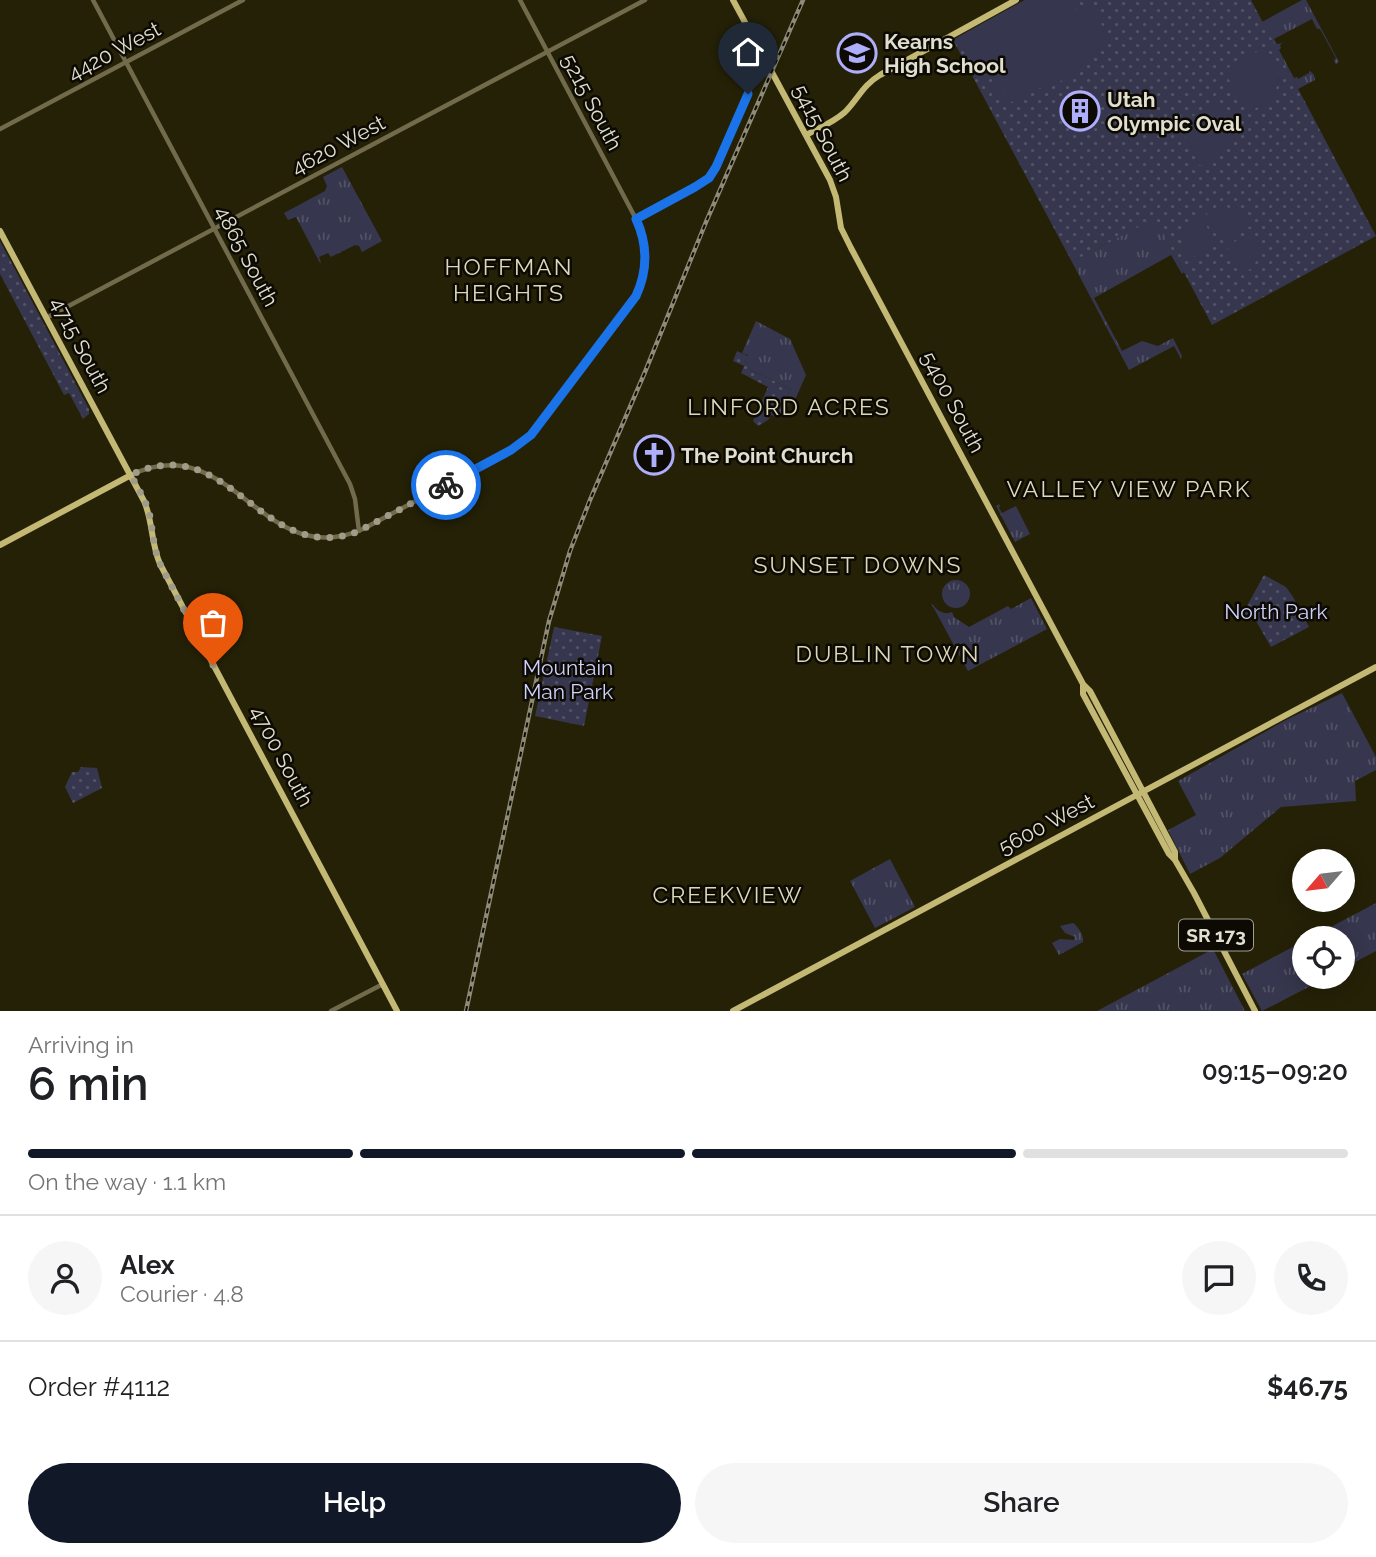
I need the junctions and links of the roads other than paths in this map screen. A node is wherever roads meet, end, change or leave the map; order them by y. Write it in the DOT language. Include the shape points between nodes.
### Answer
graph roads {
  1 [pos="93,0"];
  2 [pos="243,0"];
  3 [pos="520,0"];
  4 [pos="645,0"];
  5 [pos="733,0"];
  6 [pos="1016,0"];
  7 [pos="548,52"];
  8 [pos="764,58"];
  9 [pos="126,62"];
  10 [pos="0,129"];
  11 [pos="806,135"];
  12 [pos="636,219"];
  13 [pos="214,228"];
  14 [pos="0,231"];
  15 [pos="851,248"];
  16 [pos="46,318"];
  17 [pos="131,475"];
  18 [pos="359,531"];
  19 [pos="0,545"];
  20 [pos="1376,667"];
  21 [pos="1083,684"];
  22 [pos="1140,793"];
  23 [pos="383,984"];
  24 [pos="331,1011"];
  25 [pos="397,1011"];
  26 [pos="733,1011"];
  27 [pos="1255,1011"];
  1 -- 9 [label="street, 4865 South"];
  2 -- 9 [label="street, 4420 West"];
  3 -- 7 [label="street, 5215 South"];
  4 -- 7 [label="street, 4620 West"];
  5 -- 8 [label="main road, 5415 South / SR 173"];
  6 -- 11 [label="main road" via="880,75 841,115"];
  7 -- 12 [label="street, 5215 South"];
  7 -- 13 [label="street, 4620 West"];
  8 -- 11 [label="main road, 5415 South / SR 173"];
  8 -- 12 [label="street" via="712,175"];
  9 -- 10 [label="street, 4420 West"];
  9 -- 13 [label="street, 4865 South"];
  11 -- 15 [label="main road, 5415 South / SR 173" via="833,188 841,228"];
  12 -- 18 [label="street, 5215 South" via="646,256 636,296 531,435 506,453"];
  13 -- 16 [label="street, 4620 West"];
  13 -- 18 [label="street, 4865 South" via="350,484"];
  14 -- 16 [label="main road, 4715 South"];
  15 -- 21 [label="main road, 5400 South / SR 173"];
  16 -- 17 [label="main road, 4715 South"];
  17 -- 18 [label="street, 5215 South" via="164,465 191,467 214,477 293,531 333,538"];
  17 -- 19 [label="main road"];
  17 -- 23 [label="main road, 4700 South" via="150,516 160,564"];
  20 -- 22 [label="main road, 5600 West"];
  21 -- 22 [label="main road, 5400 South / SR 173"];
  21 -- 22 [label="main road, 5400 South / SR 173" via="1083,694"];
  22 -- 26 [label="main road, 5600 West"];
  22 -- 27 [label="main road, 5400 South / SR 173"];
  23 -- 24 [label="street"];
  23 -- 25 [label="main road, 4700 South"];
}
